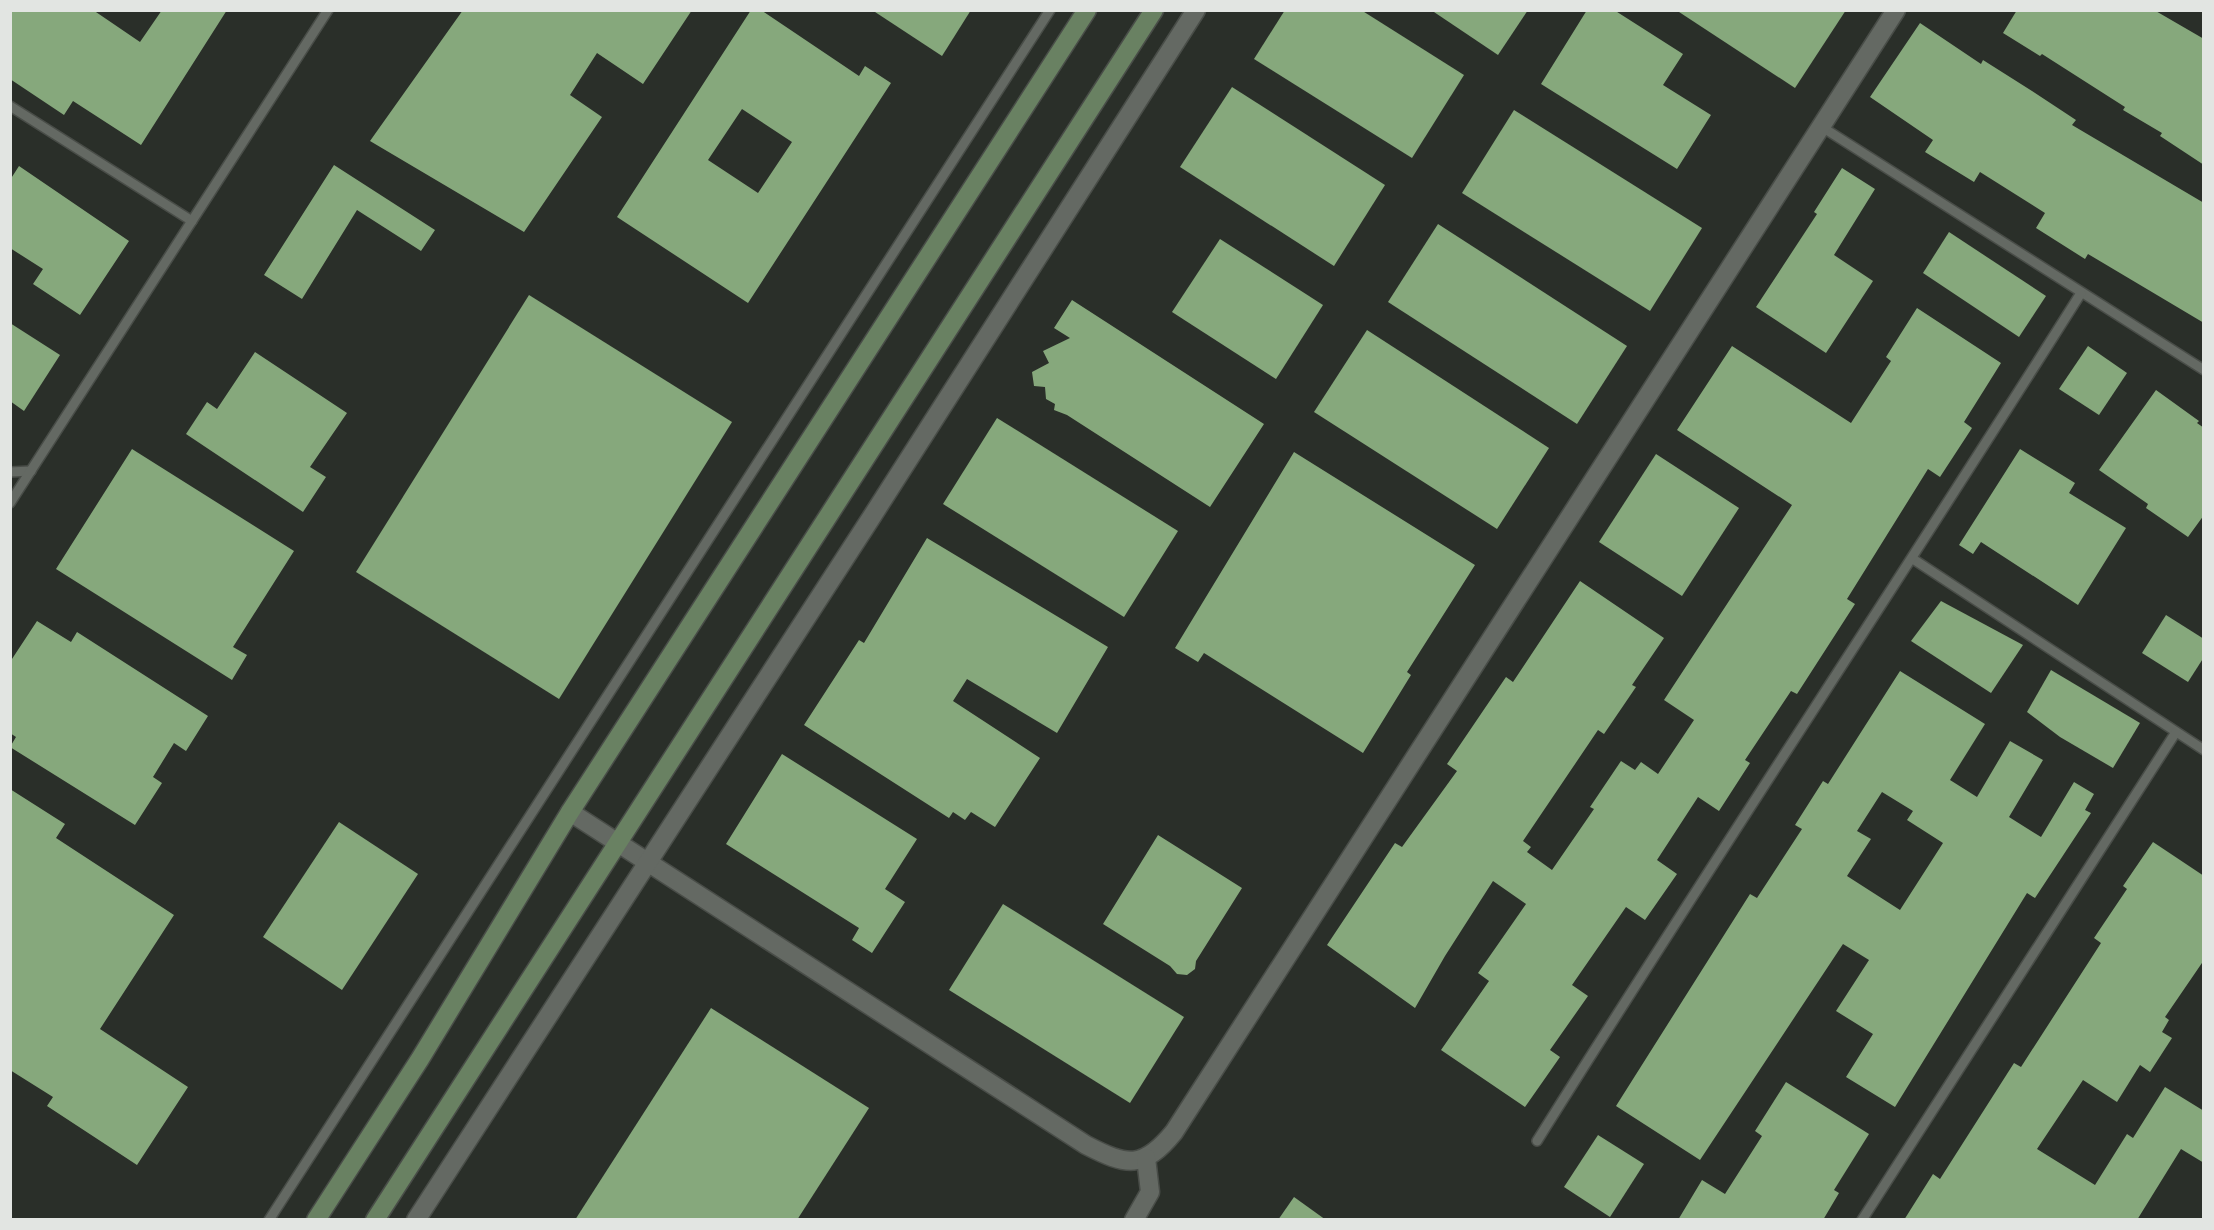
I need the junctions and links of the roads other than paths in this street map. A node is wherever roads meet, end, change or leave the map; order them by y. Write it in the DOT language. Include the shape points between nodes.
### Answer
graph roads {
  1 [pos="328,10"];
  2 [pos="1050,10"];
  3 [pos="1087,10"];
  4 [pos="1154,10"];
  5 [pos="1196,10"];
  6 [pos="1896,10"];
  7 [pos="10,105"];
  8 [pos="1822,127"];
  9 [pos="192,221"];
  10 [pos="2081,293"];
  11 [pos="2204,370"];
  12 [pos="31,471"];
  13 [pos="10,472"];
  14 [pos="10,502"];
  15 [pos="1913,559"];
  16 [pos="2176,732"];
  17 [pos="2204,750"];
  18 [pos="570,812"];
  19 [pos="620,843"];
  20 [pos="648,861"];
  21 [pos="1537,1141"];
  22 [pos="1146,1158"];
  23 [pos="269,1220"];
  24 [pos="316,1220"];
  25 [pos="375,1220"];
  26 [pos="416,1220"];
  27 [pos="1134,1220"];
  28 [pos="1862,1220"];
  1 -- 9 [label="lane"];
  2 -- 23 [label="lane"];
  3 -- 18 [label="main road"];
  4 -- 19 [label="main road"];
  5 -- 20 [label="street"];
  6 -- 8 [label="street"];
  7 -- 9 [label="lane"];
  8 -- 10 [label="lane"];
  8 -- 22 [label="street" via="1174,1132"];
  9 -- 12 [label="lane"];
  10 -- 11 [label="lane"];
  10 -- 15 [label="lane"];
  12 -- 13 [label="lane"];
  12 -- 14 [label="lane"];
  15 -- 16 [label="lane"];
  15 -- 21 [label="lane"];
  16 -- 17 [label="lane"];
  16 -- 28 [label="lane"];
  18 -- 19 [label="street"];
  18 -- 24 [label="main road" via="420,1059"];
  19 -- 20 [label="street"];
  19 -- 25 [label="main road"];
  20 -- 22 [label="street" via="1086,1145 1111,1157 1134,1161"];
  20 -- 26 [label="street"];
  22 -- 27 [label="street" via="1150,1192"];
}
